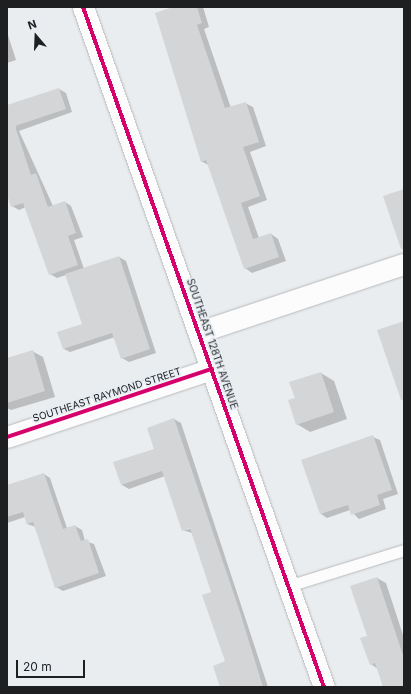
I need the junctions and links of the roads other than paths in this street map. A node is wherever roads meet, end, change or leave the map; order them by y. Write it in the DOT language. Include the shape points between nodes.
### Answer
graph roads {
  1 [pos="83,7"];
  2 [pos="404,264"];
  3 [pos="200,332"];
  4 [pos="212,369"];
  5 [pos="7,437"];
  6 [pos="404,550"];
  7 [pos="288,586"];
  8 [pos="324,687"];
  1 -- 3 [label="street, SOUTHEAST 128TH AVENUE"];
  2 -- 3 [label="street"];
  3 -- 4 [label="street, SOUTHEAST 128TH AVENUE"];
  4 -- 5 [label="street, SOUTHEAST RAYMOND STREET"];
  4 -- 7 [label="street, SOUTHEAST 128TH AVENUE"];
  6 -- 7 [label="lane"];
  7 -- 8 [label="street, SOUTHEAST 128TH AVENUE"];
}
